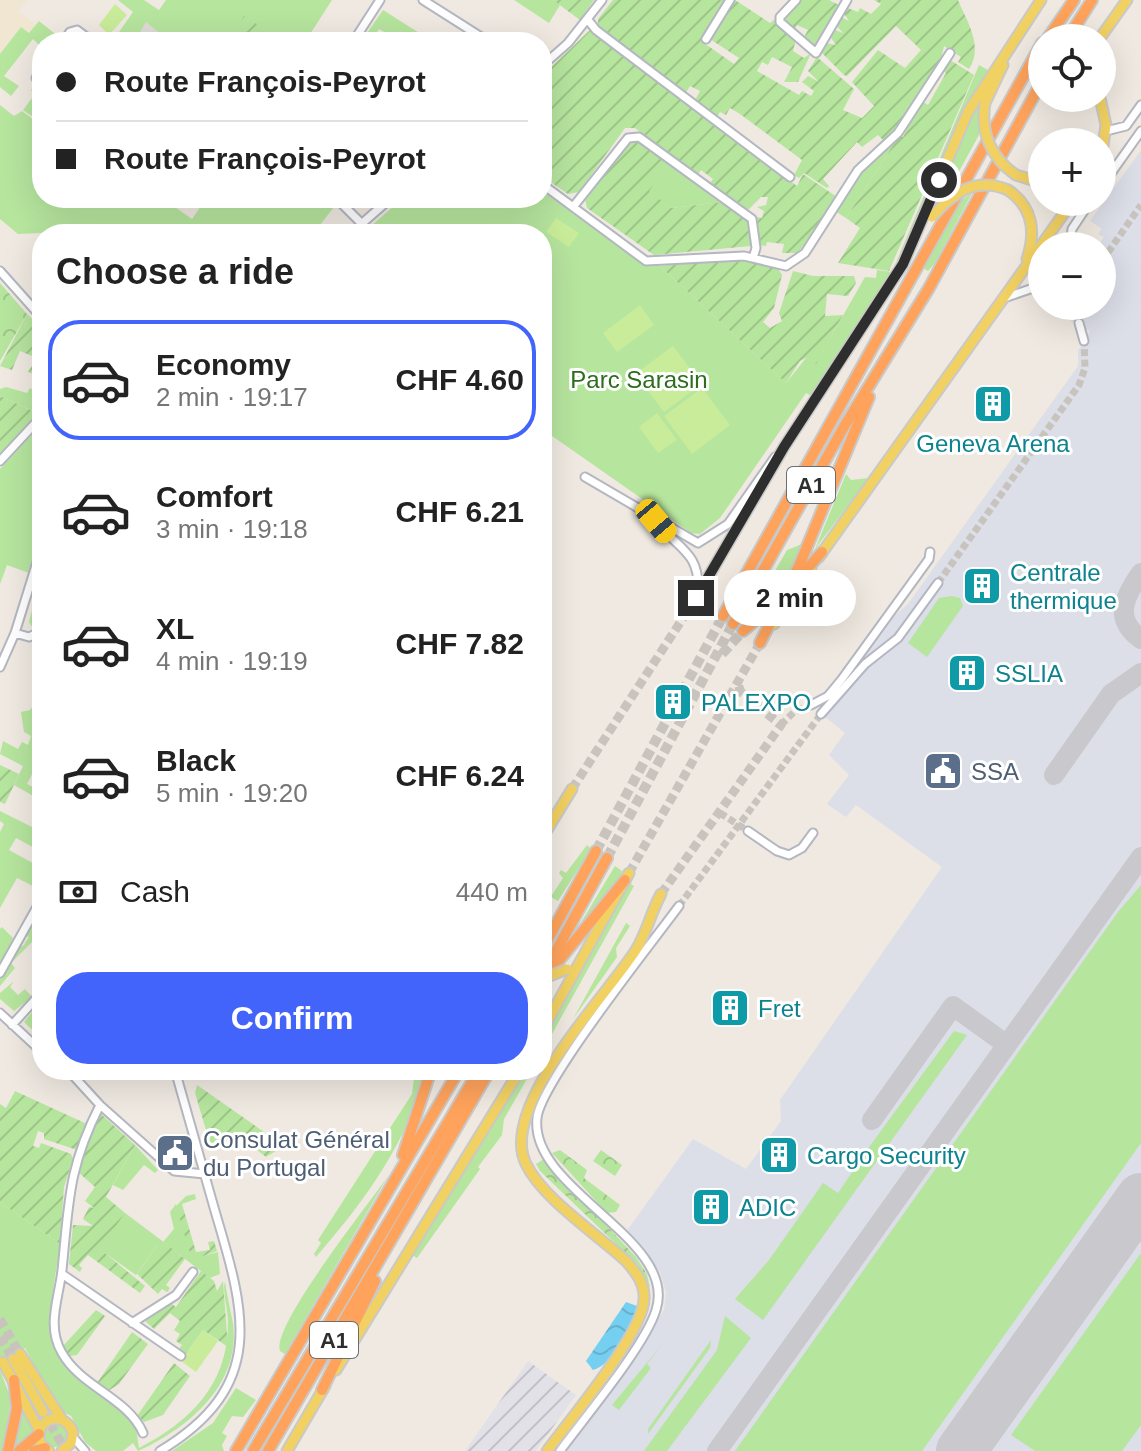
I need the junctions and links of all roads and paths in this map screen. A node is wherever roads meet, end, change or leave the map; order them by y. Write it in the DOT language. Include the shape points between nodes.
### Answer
graph roads {
  1 [pos="380,0"];
  2 [pos="423,0"];
  3 [pos="602,0"];
  4 [pos="730,0"];
  5 [pos="796,0"];
  6 [pos="847,0"];
  7 [pos="1041,0"];
  8 [pos="1065,0"];
  9 [pos="1074,0"];
  10 [pos="1092,0"];
  11 [pos="1127,0"];
  12 [pos="588,20"];
  13 [pos="1053,24"];
  14 [pos="1057,24"];
  15 [pos="1077,24"];
  16 [pos="1110,24"];
  17 [pos="359,32"];
  18 [pos="473,32"];
  19 [pos="706,39"];
  20 [pos="1016,41"];
  21 [pos="950,53"];
  22 [pos="552,56"];
  23 [pos="1028,70"];
  24 [pos="1141,105"];
  25 [pos="1028,106"];
  26 [pos="1116,128"];
  27 [pos="1141,131"];
  28 [pos="1116,166"];
  29 [pos="790,177"];
  30 [pos="1028,179"];
  31 [pos="552,191"];
  32 [pos="573,207"];
  33 [pos="346,208"];
  34 [pos="380,208"];
  35 [pos="1062,216"];
  36 [pos="362,224"];
  37 [pos="913,245"];
  38 [pos="753,258"];
  39 [pos="1023,270"];
  40 [pos="0,271"];
  41 [pos="1028,276"];
  42 [pos="1028,289"];
  43 [pos="1003,299"];
  44 [pos="32,307"];
  45 [pos="1079,323"];
  46 [pos="1084,341"];
  47 [pos="893,349"];
  48 [pos="32,427"];
  49 [pos="784,447"];
  50 [pos="0,461"];
  51 [pos="585,477"];
  52 [pos="656,521"];
  53 [pos="822,552"];
  54 [pos="930,552"];
  55 [pos="32,578"];
  56 [pos="938,583"];
  57 [pos="787,592"];
  58 [pos="697,596"];
  59 [pos="723,616"];
  60 [pos="733,624"];
  61 [pos="743,631"];
  62 [pos="15,633"];
  63 [pos="32,636"];
  64 [pos="760,643"];
  65 [pos="0,667"];
  66 [pos="811,705"];
  67 [pos="821,714"];
  68 [pos="572,789"];
  69 [pos="552,822"];
  70 [pos="748,831"];
  71 [pos="813,833"];
  72 [pos="596,851"];
  73 [pos="607,858"];
  74 [pos="627,876"];
  75 [pos="661,894"];
  76 [pos="679,906"];
  77 [pos="32,916"];
  78 [pos="552,932"];
  79 [pos="587,948"];
  80 [pos="552,961"];
  81 [pos="552,968"];
  82 [pos="0,973"];
  83 [pos="552,976"];
  84 [pos="32,1003"];
  85 [pos="0,1013"];
  86 [pos="552,1013"];
  87 [pos="12,1025"];
  88 [pos="32,1043"];
  89 [pos="552,1068"];
  90 [pos="77,1080"];
  91 [pos="178,1080"];
  92 [pos="428,1080"];
  93 [pos="453,1080"];
  94 [pos="473,1080"];
  95 [pos="484,1080"];
  96 [pos="514,1080"];
  97 [pos="545,1080"];
  98 [pos="100,1105"];
  99 [pos="205,1174"];
  100 [pos="396,1175"];
  101 [pos="399,1228"];
  102 [pos="193,1272"];
  103 [pos="62,1274"];
  104 [pos="132,1323"];
  105 [pos="181,1356"];
  106 [pos="12,1358"];
  107 [pos="14,1380"];
  108 [pos="322,1390"];
  109 [pos="43,1412"];
  110 [pos="61,1418"];
  111 [pos="39,1432"];
  112 [pos="143,1433"];
  113 [pos="73,1437"];
  114 [pos="43,1450"];
  115 [pos="8,1451"];
  116 [pos="19,1451"];
  117 [pos="65,1451"];
  118 [pos="85,1451"];
  119 [pos="160,1451"];
  120 [pos="236,1451"];
  121 [pos="253,1451"];
  122 [pos="268,1451"];
  123 [pos="287,1451"];
  124 [pos="547,1451"];
  125 [pos="560,1451"];
  1 -- 17 [label="street"];
  2 -- 18 [label="street"];
  3 -- 12 [label="street"];
  4 -- 19 [label="street"];
  5 -- 6 [label="street" via="780,22 816,53"];
  7 -- 20 [label="main road"];
  8 -- 13 [label="highway"];
  9 -- 14 [label="highway, A1"];
  10 -- 15 [label="highway"];
  11 -- 16 [label="main road"];
  12 -- 22 [label="street"];
  12 -- 29 [label="street"];
  20 -- 30 [label="main road, bridge" via="985,103 983,118 999,160"];
  20 -- 37 [label="main road" via="968,112"];
  21 -- 38 [label="street" via="898,133 858,170 805,253 786,266"];
  23 -- 59 [label="highway, A1"];
  24 -- 26 [label="street" via="1126,126"];
  25 -- 47 [label="highway, A1"];
  27 -- 28 [label="street"];
  31 -- 32 [label="street"];
  32 -- 38 [label="street" via="646,261"];
  32 -- 38 [label="street" via="628,138 639,137 752,219"];
  33 -- 36 [label="street"];
  34 -- 36 [label="street"];
  35 -- 39 [label="main road"];
  37 -- 39 [label="main road, bridge" via="946,201 967,188 988,185 1008,190 1032,224"];
  37 -- 49 [label="main road"];
  39 -- 41 [label="street"];
  39 -- 43 [label="main road"];
  40 -- 44 [label="street"];
  42 -- 43 [label="street"];
  43 -- 53 [label="main road"];
  45 -- 46 [label="street"];
  47 -- 57 [label="highway"];
  47 -- 60 [label="highway, A1"];
  48 -- 50 [label="street"];
  49 -- 52 [label="street" via="728,524 706,541 693,542"];
  49 -- 58 [label="main road"];
  51 -- 52 [label="street"];
  52 -- 58 [label="street" via="690,553 698,574"];
  53 -- 57 [label="highway"];
  53 -- 64 [label="main road"];
  54 -- 66 [label="street" via="842,679 828,696"];
  55 -- 62 [label="street"];
  56 -- 67 [label="street" via="898,638 865,664"];
  57 -- 61 [label="highway"];
  57 -- 64 [label="highway"];
  62 -- 63 [label="street"];
  62 -- 65 [label="street"];
  68 -- 69 [label="main road"];
  70 -- 71 [label="street" via="789,855"];
  72 -- 78 [label="highway"];
  73 -- 80 [label="highway"];
  74 -- 79 [label="main road"];
  74 -- 81 [label="highway"];
  75 -- 89 [label="main road" via="638,945"];
  76 -- 125 [label="street" via="544,1096 537,1130 548,1156 645,1261 659,1292 651,1322"];
  77 -- 82 [label="street"];
  79 -- 83 [label="main road, bridge" via="567,969"];
  79 -- 86 [label="main road"];
  84 -- 87 [label="street"];
  85 -- 87 [label="street"];
  87 -- 88 [label="street"];
  90 -- 98 [label="street"];
  91 -- 99 [label="street"];
  92 -- 100 [label="highway"];
  93 -- 100 [label="highway"];
  94 -- 121 [label="highway, A1"];
  95 -- 101 [label="highway, A1"];
  96 -- 108 [label="main road"];
  97 -- 124 [label="main road" via="522,1127 522,1153 532,1174 626,1261 639,1277 644,1295 634,1330"];
  98 -- 99 [label="street" via="174,1171"];
  98 -- 103 [label="street" via="68,1189"];
  99 -- 119 [label="street" via="237,1296 238,1354 217,1405 197,1427"];
  100 -- 120 [label="highway"];
  101 -- 108 [label="highway"];
  101 -- 122 [label="highway, A1"];
  102 -- 104 [label="street" via="176,1295"];
  103 -- 104 [label="street"];
  103 -- 112 [label="street" via="53,1325 61,1353 137,1419"];
  104 -- 105 [label="street"];
  106 -- 107 [label="main road"];
  106 -- 109 [label="main road"];
  106 -- 110 [label="main road"];
  107 -- 111 [label="main road"];
  107 -- 115 [label="highway" via="17,1408"];
  108 -- 123 [label="main road"];
  110 -- 111 [label="main road" via="48,1420"];
  110 -- 113 [label="main road" via="72,1427"];
  111 -- 114 [label="main road"];
  111 -- 116 [label="highway"];
  113 -- 117 [label="main road"];
  113 -- 118 [label="street"];
}
